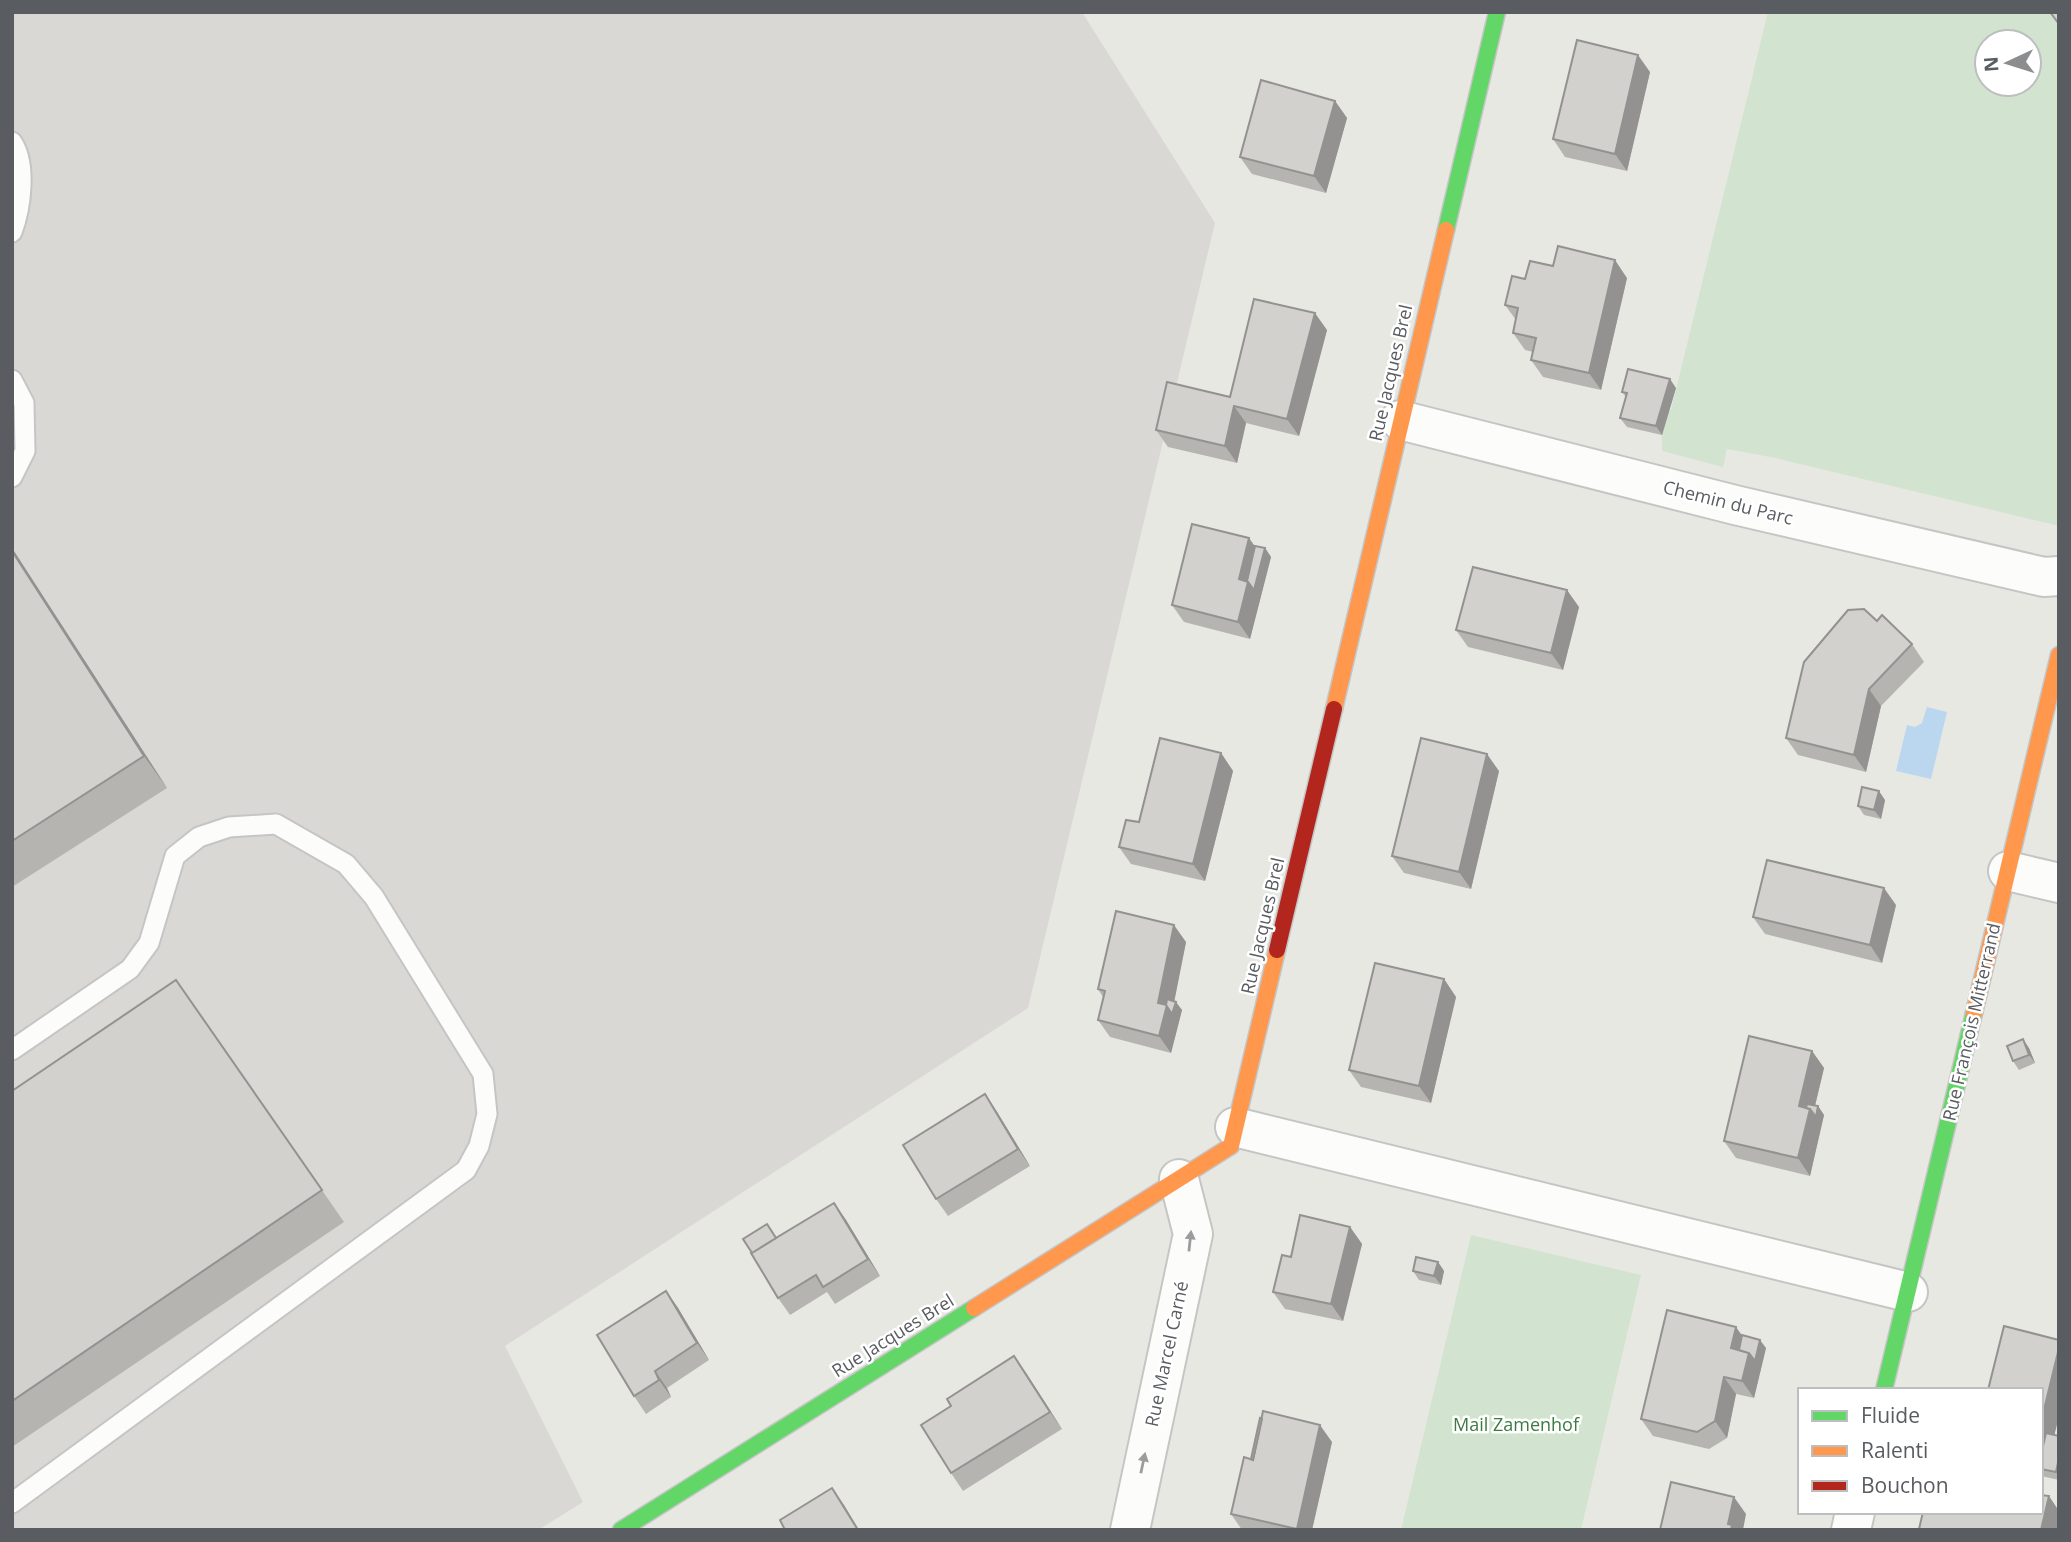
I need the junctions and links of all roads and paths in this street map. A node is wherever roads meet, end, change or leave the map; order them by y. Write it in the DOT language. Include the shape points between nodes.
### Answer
graph roads {
  1 [pos="1497,12"];
  2 [pos="12,142"];
  3 [pos="12,232"];
  4 [pos="12,380"];
  5 [pos="1400,420"];
  6 [pos="12,477"];
  7 [pos="2059,576"];
  8 [pos="2059,654"];
  9 [pos="2008,871"];
  10 [pos="2059,883"];
  11 [pos="12,1050"];
  12 [pos="1236,1128"];
  13 [pos="1179,1179"];
  14 [pos="1908,1292"];
  15 [pos="1884,1388"];
  16 [pos="12,1503"];
  17 [pos="643,1524"];
  18 [pos="1130,1530"];
  1 -- 5 [label="street, Rue Jacques Brel"];
  2 -- 3 [label="lane" via="21,180"];
  4 -- 6 [label="lane" via="24,403 25,451"];
  5 -- 7 [label="street, Chemin du Parc" via="1749,508 2044,577"];
  5 -- 12 [label="street, Rue Jacques Brel"];
  8 -- 9 [label="street, Rue François Mitterrand"];
  9 -- 10 [label="street"];
  9 -- 14 [label="street, Rue François Mitterrand"];
  11 -- 16 [label="lane" via="130,968 149,943 176,856 199,837 229,827 276,824 346,864 374,897 483,1074 487,1114 479,1146 466,1170"];
  12 -- 13 [label="street, Rue Jacques Brel" via="1231,1146"];
  12 -- 14 [label="street"];
  13 -- 17 [label="street, Rue Jacques Brel"];
  18 -- 13 [label="street, Rue Marcel Carné, one-way" via="1193,1234"];
  14 -- 15 [label="street, Rue François Mitterrand"];
}
